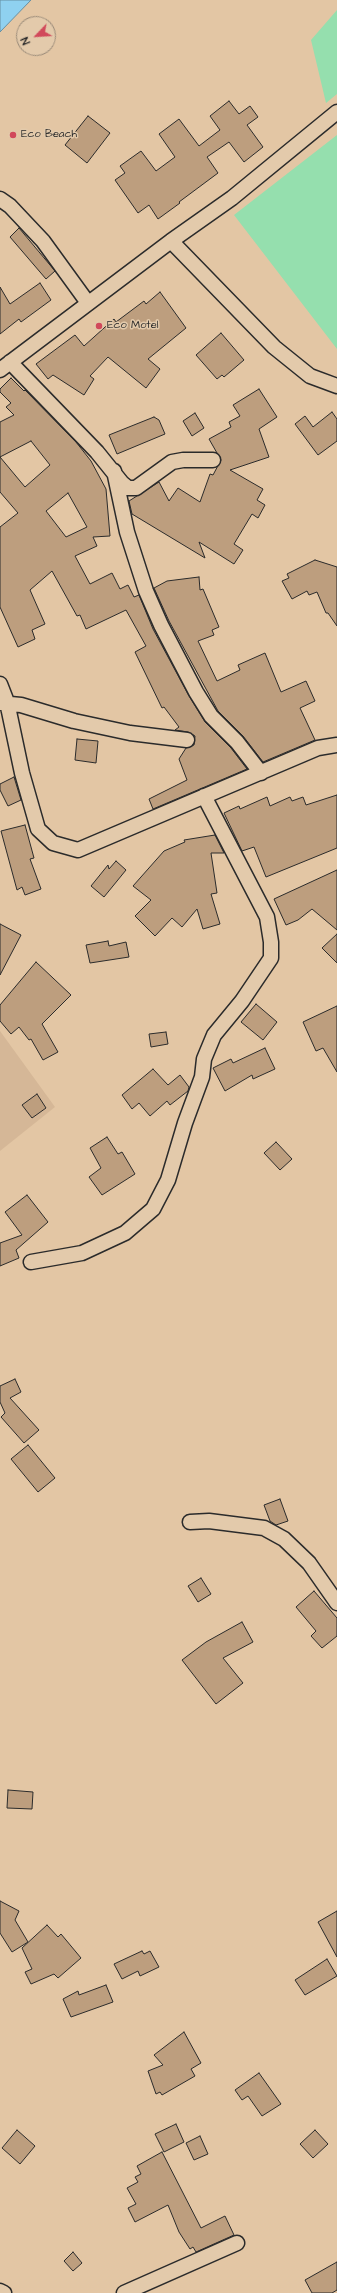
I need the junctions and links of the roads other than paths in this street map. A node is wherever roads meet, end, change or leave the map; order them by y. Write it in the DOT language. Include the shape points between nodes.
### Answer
graph roads {
  1 [pos="337,112"];
  2 [pos="0,200"];
  3 [pos="171,241"];
  4 [pos="88,303"];
  5 [pos="5,366"];
  6 [pos="337,386"];
  7 [pos="213,460"];
  8 [pos="114,471"];
  9 [pos="0,684"];
  10 [pos="3,703"];
  11 [pos="187,740"];
  12 [pos="337,745"];
  13 [pos="261,773"];
  14 [pos="204,796"];
  15 [pos="31,1262"];
  16 [pos="190,1522"];
  17 [pos="337,1604"];
  18 [pos="237,2243"];
  19 [pos="0,2291"];
  20 [pos="4,2293"];
  21 [pos="124,2293"];
  1 -- 3 [label="street" via="232,198"];
  2 -- 4 [label="street" via="10,206 44,241"];
  3 -- 4 [label="street"];
  3 -- 6 [label="street" via="274,347 310,376"];
  4 -- 5 [label="street"];
  5 -- 8 [label="street"];
  7 -- 8 [label="street" via="172,462 136,488 128,488"];
  8 -- 13 [label="street" via="130,540 146,591 161,625 210,716 237,742"];
  9 -- 10 [label="street"];
  10 -- 11 [label="street" via="21,705 74,721 130,733"];
  10 -- 14 [label="street" via="38,829 53,843 78,850"];
  12 -- 13 [label="street" via="318,748"];
  13 -- 14 [label="street"];
  14 -- 15 [label="street" via="267,917 272,958 214,1035 204,1059 202,1077 168,1180 153,1209 125,1233 82,1252"];
  16 -- 17 [label="street" via="209,1521 264,1528 284,1539 309,1563"];
  18 -- 21 [label="street"];
  19 -- 20 [label="street"];
}
